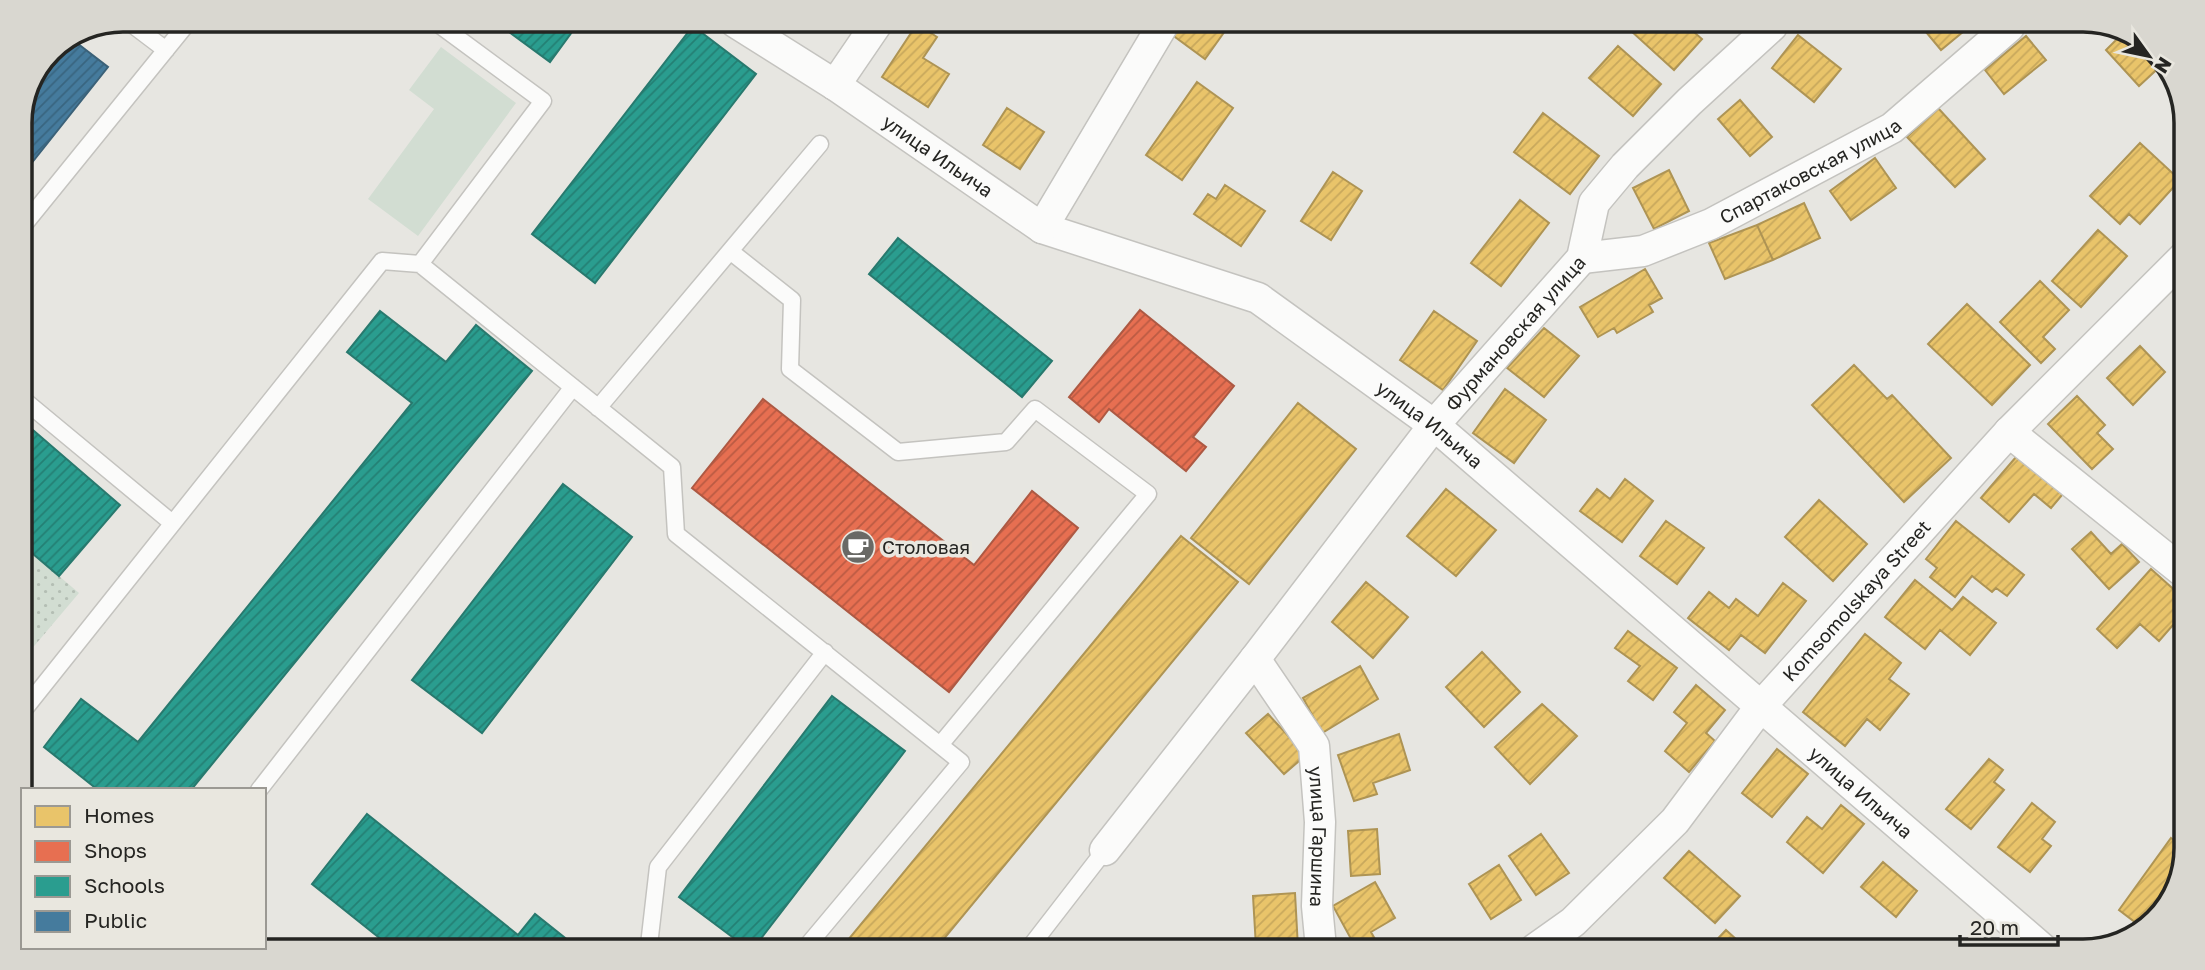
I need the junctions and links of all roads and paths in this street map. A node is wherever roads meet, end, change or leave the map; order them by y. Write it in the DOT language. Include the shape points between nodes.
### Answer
graph roads {
  1 [pos="142,32"];
  2 [pos="180,32"];
  3 [pos="449,32"];
  4 [pos="751,32"];
  5 [pos="871,32"];
  6 [pos="1159,32"];
  7 [pos="1765,32"];
  8 [pos="2003,32"];
  9 [pos="166,50"];
  10 [pos="835,85"];
  11 [pos="820,145"];
  12 [pos="32,215"];
  13 [pos="1042,228"];
  14 [pos="730,251"];
  15 [pos="1582,258"];
  16 [pos="420,264"];
  17 [pos="2173,268"];
  18 [pos="572,387"];
  19 [pos="32,407"];
  20 [pos="598,408"];
  21 [pos="1434,425"];
  22 [pos="2009,432"];
  23 [pos="172,522"];
  24 [pos="2174,564"];
  25 [pos="825,652"];
  26 [pos="1255,659"];
  27 [pos="32,700"];
  28 [pos="1761,706"];
  29 [pos="940,745"];
  30 [pos="261,788"];
  31 [pos="1105,850"];
  32 [pos="650,939"];
  33 [pos="813,939"];
  34 [pos="1036,939"];
  35 [pos="1320,939"];
  36 [pos="1548,939"];
  37 [pos="2031,939"];
  1 -- 9 [label="lane"];
  2 -- 9 [label="lane"];
  3 -- 16 [label="lane" via="543,101"];
  4 -- 10 [label="street, улица Ильича"];
  5 -- 10 [label="street"];
  6 -- 13 [label="street"];
  7 -- 15 [label="street, Фурмановская улица" via="1670,120 1594,202"];
  8 -- 15 [label="street, Спартаковская улица" via="1892,128 1711,224 1643,251"];
  9 -- 12 [label="lane"];
  10 -- 13 [label="street, улица Ильича"];
  11 -- 14 [label="lane"];
  13 -- 21 [label="street, улица Ильича" via="1258,298"];
  14 -- 20 [label="lane"];
  14 -- 29 [label="lane" via="792,300 790,369 898,452 1006,442 1035,409 1148,494"];
  15 -- 21 [label="street, Фурмановская улица"];
  16 -- 18 [label="lane"];
  16 -- 23 [label="lane" via="382,261"];
  17 -- 22 [label="street, Komsomolskaya Street"];
  18 -- 20 [label="lane"];
  18 -- 30 [label="lane"];
  19 -- 23 [label="lane"];
  20 -- 25 [label="lane" via="671,467 677,534"];
  21 -- 26 [label="street, Фурмановская улица"];
  21 -- 28 [label="street, улица Ильича"];
  22 -- 24 [label="street"];
  22 -- 28 [label="street, Komsomolskaya Street"];
  23 -- 27 [label="lane"];
  25 -- 29 [label="lane"];
  25 -- 32 [label="lane" via="658,867"];
  26 -- 31 [label="street, Фурмановская улица"];
  26 -- 35 [label="street, улица Гаршина" via="1314,746 1321,822"];
  28 -- 36 [label="street, Komsomolskaya Street" via="1675,821 1573,922"];
  28 -- 37 [label="street, улица Ильича"];
  29 -- 33 [label="lane" via="961,762"];
  31 -- 34 [label="lane"];
}
